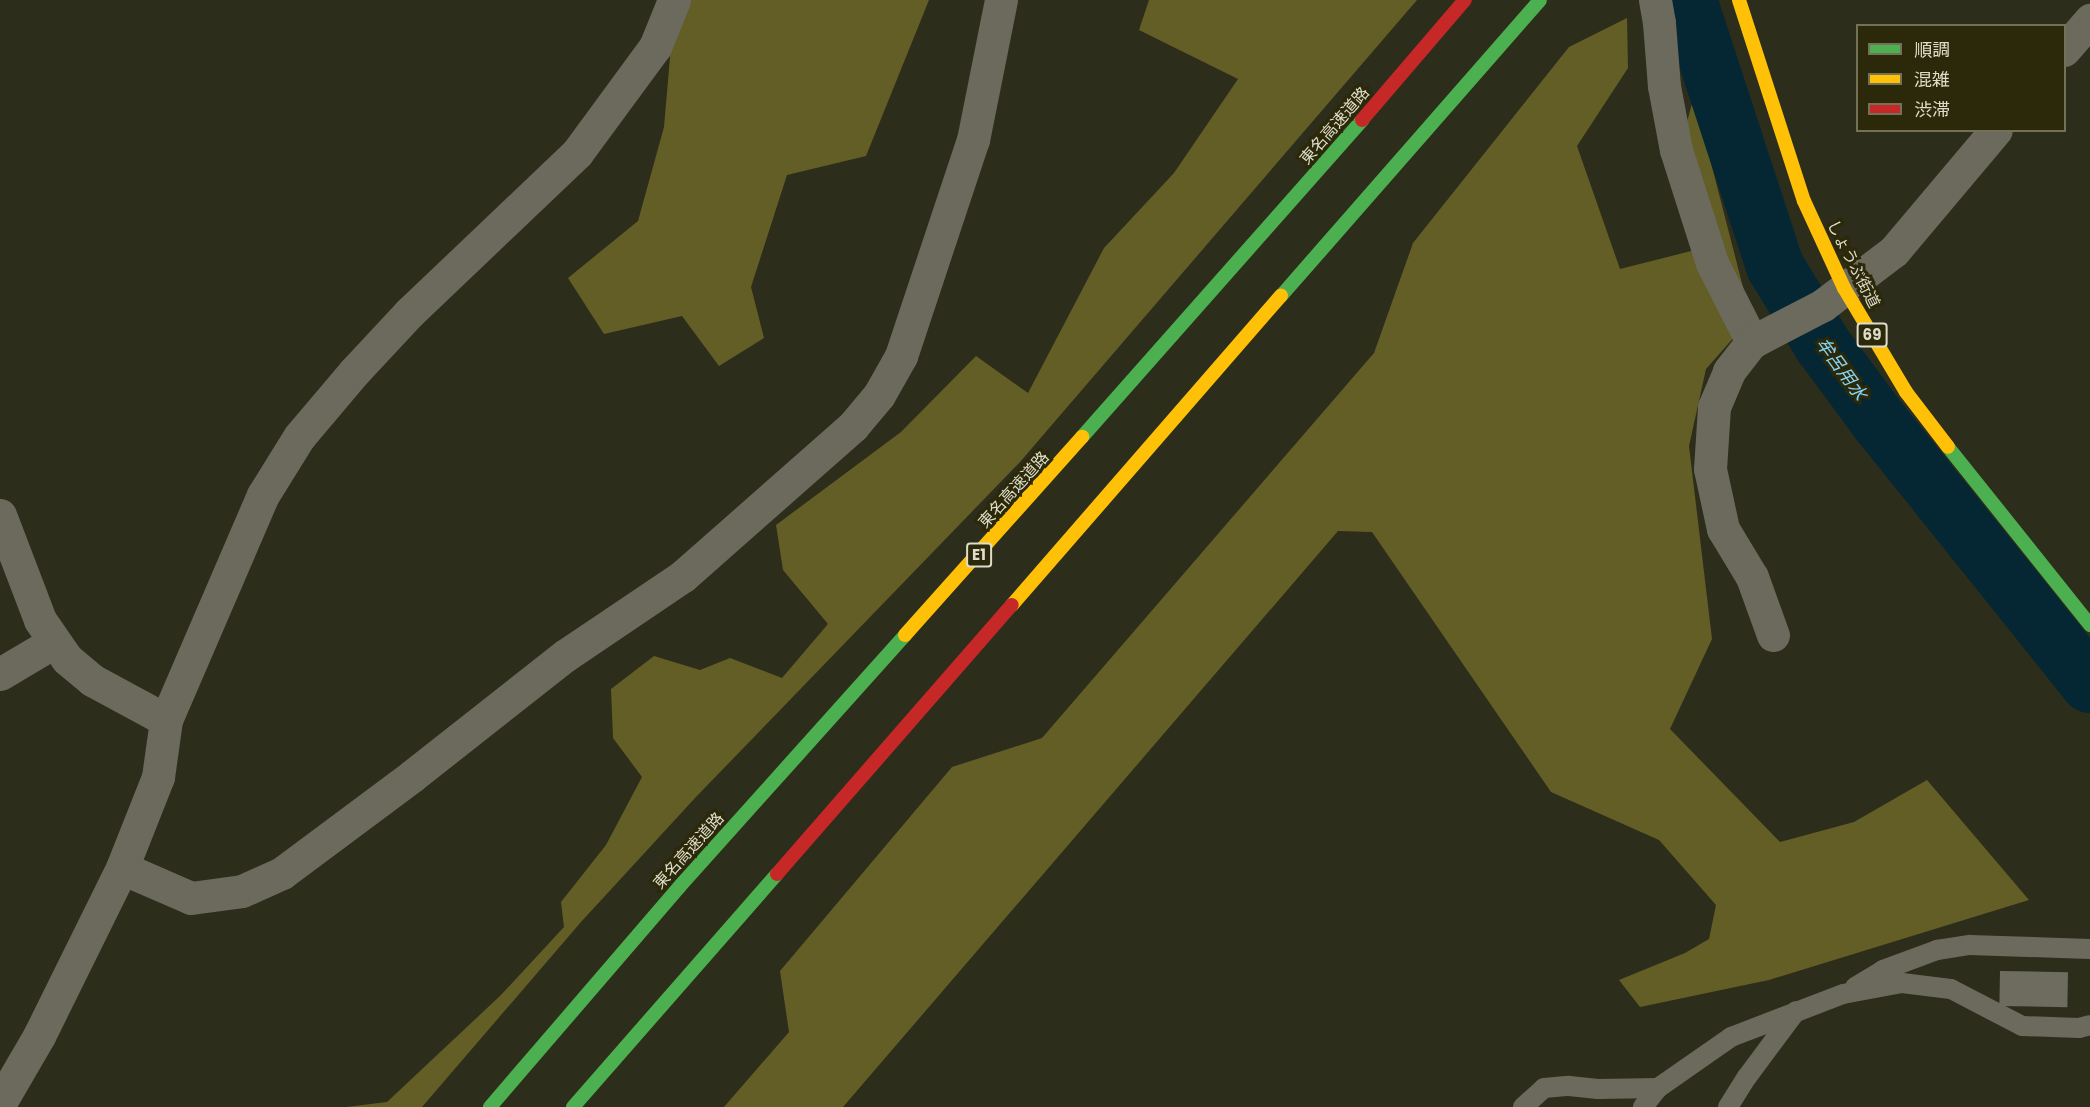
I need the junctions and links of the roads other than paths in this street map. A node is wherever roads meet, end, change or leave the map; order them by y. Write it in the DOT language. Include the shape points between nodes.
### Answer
graph roads {
  1 [pos="674,0"];
  2 [pos="1000,0"];
  3 [pos="1465,0"];
  4 [pos="1540,0"];
  5 [pos="1655,0"];
  6 [pos="1739,0"];
  7 [pos="2090,20"];
  8 [pos="2066,48"];
  9 [pos="1994,132"];
  10 [pos="1834,297"];
  11 [pos="1762,337"];
  12 [pos="0,514"];
  13 [pos="2090,625"];
  14 [pos="1773,634"];
  15 [pos="54,642"];
  16 [pos="0,674"];
  17 [pos="166,720"];
  18 [pos="122,868"];
  19 [pos="2090,949"];
  20 [pos="1843,994"];
  21 [pos="1796,1011"];
  22 [pos="2090,1025"];
  23 [pos="1658,1088"];
  24 [pos="0,1103"];
  25 [pos="490,1107"];
  26 [pos="573,1107"];
  27 [pos="1523,1107"];
  28 [pos="1643,1107"];
  29 [pos="1728,1107"];
  1 -- 17 [label="street" via="655,47 577,153 409,314 299,437 263,495"];
  2 -- 18 [label="street" via="973,140 905,345 879,395 853,426 683,576 566,655 282,873 242,891 191,898"];
  3 -- 25 [label="main road, 東名高速道路 / E1" via="1268,229 680,886"];
  4 -- 26 [label="main road"];
  5 -- 11 [label="street" via="1664,86 1676,150 1712,263"];
  6 -- 10 [label="main road, しょうぶ街道 / 69"];
  7 -- 8 [label="street"];
  9 -- 10 [label="street" via="1894,251"];
  10 -- 11 [label="street"];
  10 -- 13 [label="main road, しょうぶ街道 / 69" via="2003,519"];
  11 -- 14 [label="street" via="1729,371 1714,407 1710,469 1723,529 1752,577"];
  12 -- 15 [label="street" via="40,620"];
  15 -- 16 [label="street"];
  15 -- 17 [label="street" via="92,680"];
  17 -- 18 [label="street" via="158,777"];
  18 -- 24 [label="street" via="39,1036"];
  19 -- 20 [label="lane" via="1970,945 1937,950 1883,970"];
  20 -- 21 [label="lane"];
  20 -- 22 [label="lane" via="1902,983 1922,985 1952,989 2022,1026"];
  21 -- 23 [label="lane" via="1731,1037"];
  21 -- 29 [label="lane"];
  23 -- 27 [label="lane" via="1545,1088"];
  23 -- 28 [label="lane"];
}
